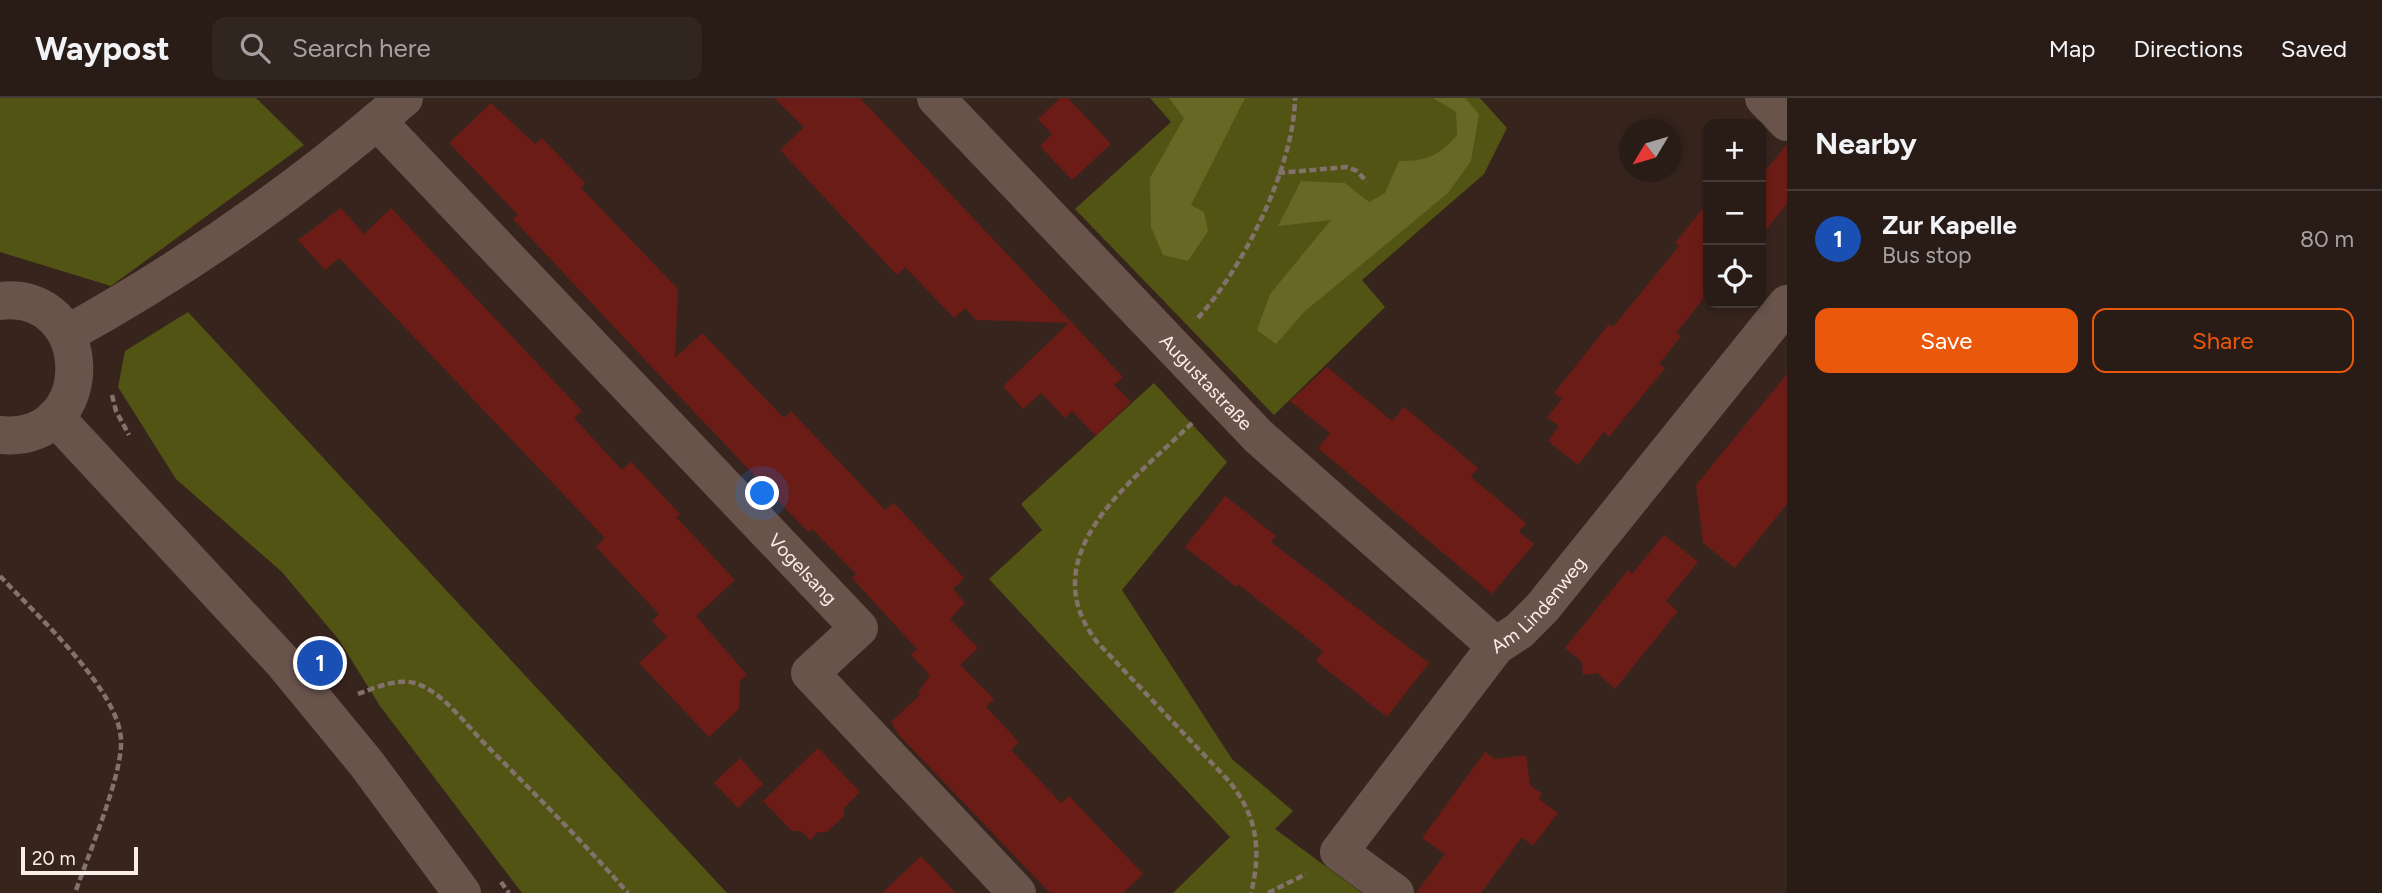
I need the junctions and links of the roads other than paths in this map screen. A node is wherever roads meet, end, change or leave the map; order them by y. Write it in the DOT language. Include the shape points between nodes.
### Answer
graph roads {
  1 [pos="936,98"];
  2 [pos="1764,98"];
  3 [pos="390,110"];
  4 [pos="1787,122"];
  5 [pos="0,301"];
  6 [pos="1787,304"];
  7 [pos="67,334"];
  8 [pos="55,417"];
  9 [pos="0,435"];
  10 [pos="1496,646"];
  11 [pos="462,893"];
  12 [pos="1017,893"];
  13 [pos="1395,893"];
  1 -- 10 [label="street, Augustastraße" via="1219,396 1298,473"];
  2 -- 4 [label="street"];
  3 -- 7 [label="street" via="221,241"];
  3 -- 12 [label="street, Vogelsang" via="859,628 810,673"];
  5 -- 7 [label="street" via="27,302 48,313"];
  6 -- 10 [label="street, Am Lindenweg" via="1542,608"];
  7 -- 8 [label="street" via="76,365 74,384"];
  8 -- 9 [label="street" via="32,432"];
  8 -- 11 [label="street" via="238,611 323,709"];
  10 -- 13 [label="street, Am Lindenweg" via="1339,852"];
}
